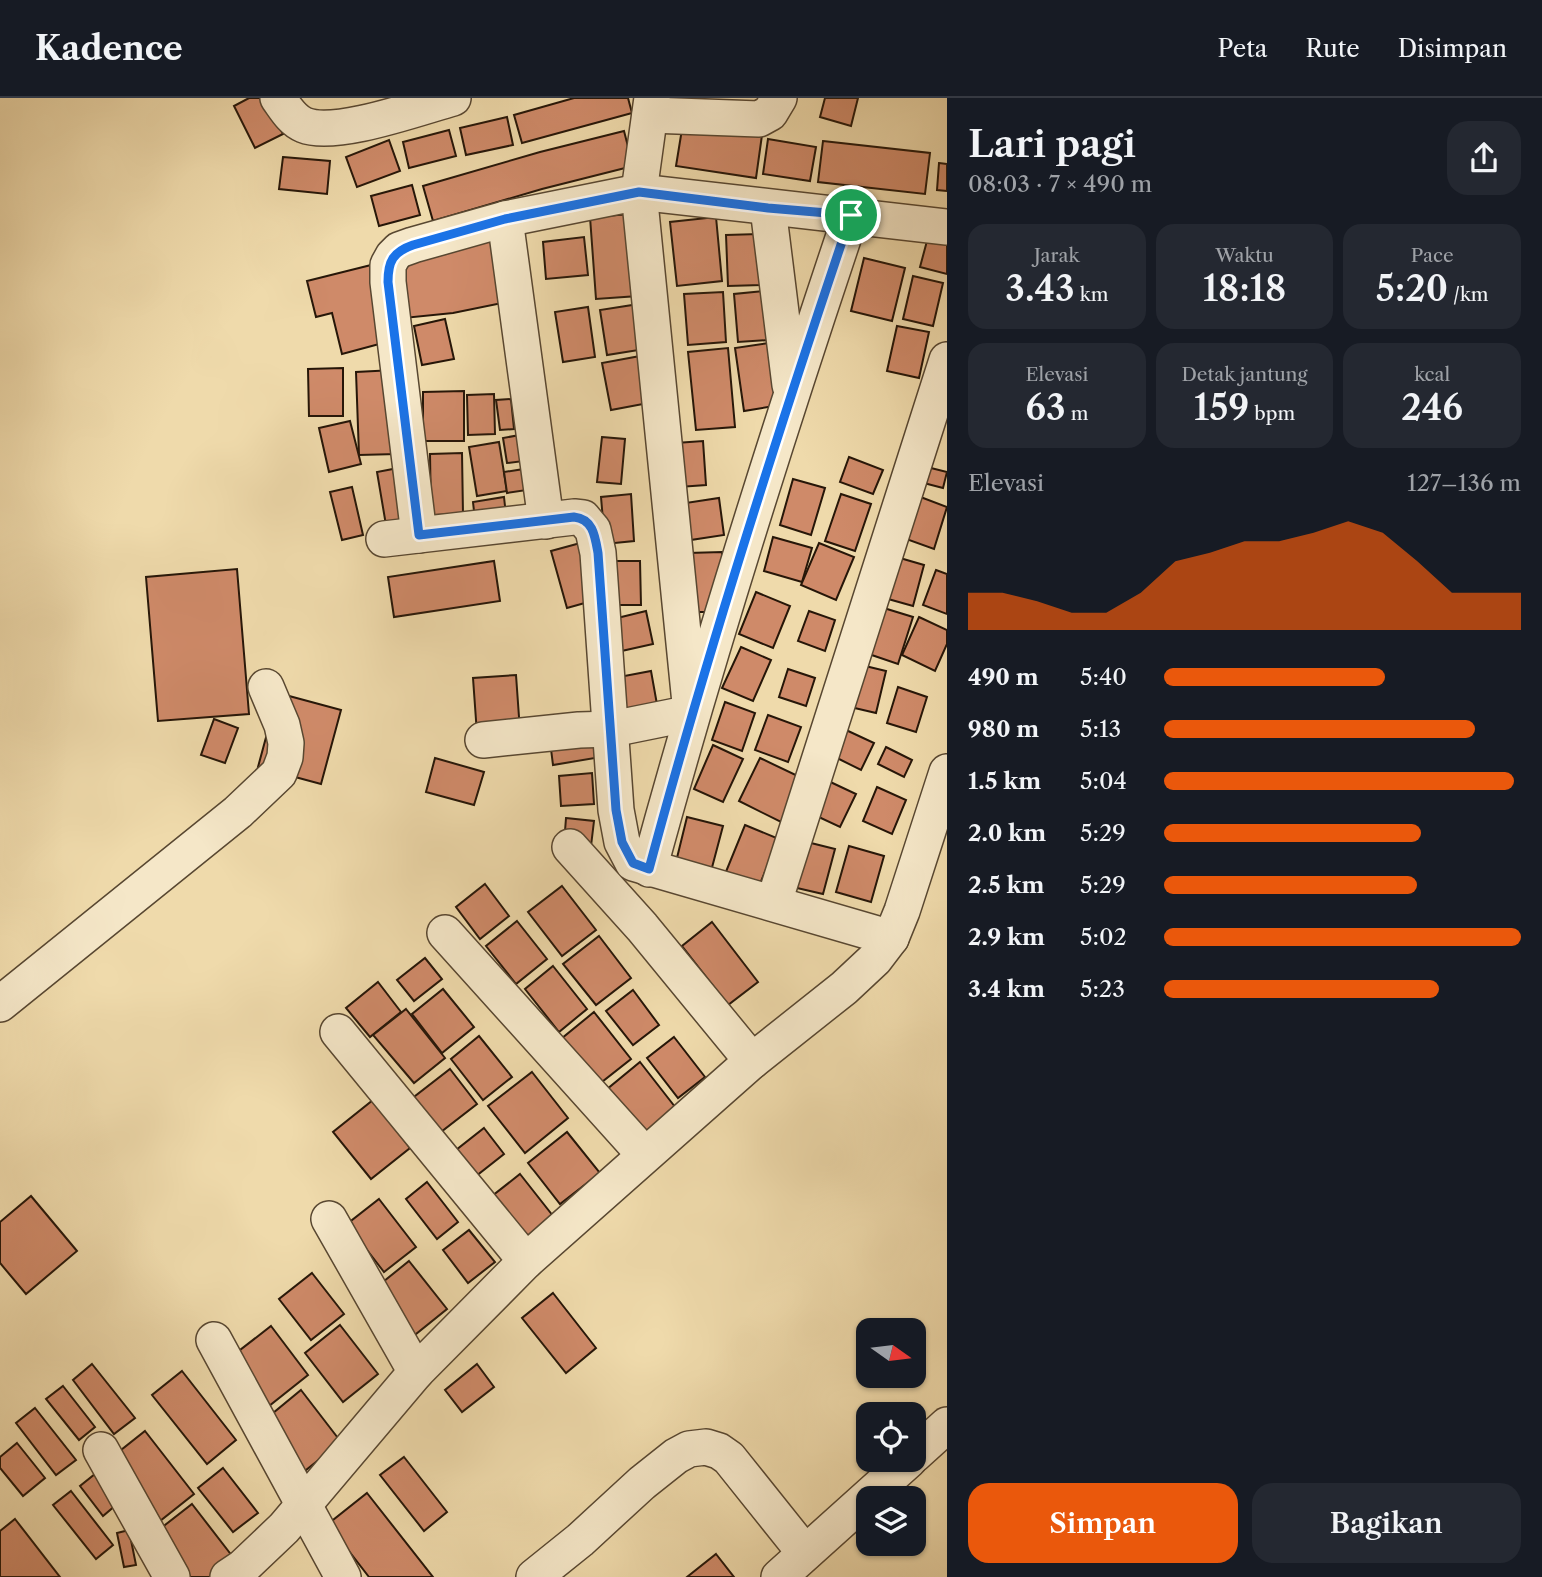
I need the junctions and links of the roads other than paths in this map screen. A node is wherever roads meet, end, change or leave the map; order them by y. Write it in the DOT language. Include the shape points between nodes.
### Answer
graph roads {
  1 [pos="779,98"];
  2 [pos="434,101"];
  3 [pos="289,105"];
  4 [pos="651,107"];
  5 [pos="639,192"];
  6 [pos="768,208"];
  7 [pos="851,215"];
  8 [pos="505,219"];
  9 [pos="947,227"];
  10 [pos="947,360"];
  11 [pos="791,393"];
  12 [pos="546,521"];
  13 [pos="419,535"];
  14 [pos="384,539"];
  15 [pos="266,687"];
  16 [pos="691,713"];
  17 [pos="612,729"];
  18 [pos="483,740"];
  19 [pos="947,772"];
  20 [pos="570,846"];
  21 [pos="641,866"];
  22 [pos="609,890"];
  23 [pos="774,902"];
  24 [pos="54,932"];
  25 [pos="445,933"];
  26 [pos="891,938"];
  27 [pos="0,975"];
  28 [pos="0,1004"];
  29 [pos="338,1032"];
  30 [pos="752,1061"];
  31 [pos="643,1154"];
  32 [pos="329,1219"];
  33 [pos="526,1261"];
  34 [pos="214,1340"];
  35 [pos="416,1372"];
  36 [pos="947,1425"];
  37 [pos="926,1444"];
  38 [pos="101,1450"];
  39 [pos="896,1472"];
  40 [pos="304,1507"];
  41 [pos="805,1553"];
  42 [pos="172,1577"];
  43 [pos="228,1577"];
  44 [pos="343,1577"];
  45 [pos="534,1577"];
  46 [pos="779,1577"];
  1 -- 4 [label="street" via="770,113 759,119"];
  2 -- 3 [label="street" via="334,127 306,126"];
  4 -- 5 [label="street"];
  5 -- 6 [label="street"];
  5 -- 8 [label="street"];
  5 -- 16 [label="street"];
  6 -- 7 [label="street"];
  6 -- 11 [label="street"];
  7 -- 9 [label="street"];
  7 -- 11 [label="street"];
  8 -- 12 [label="street"];
  8 -- 13 [label="street" via="399,250 388,265"];
  10 -- 23 [label="street"];
  11 -- 16 [label="street"];
  12 -- 13 [label="street"];
  12 -- 17 [label="street" via="583,518 596,540"];
  13 -- 14 [label="street"];
  15 -- 28 [label="street" via="286,743 279,773 238,812"];
  16 -- 17 [label="street"];
  16 -- 21 [label="street"];
  17 -- 18 [label="street"];
  17 -- 21 [label="street" via="622,842"];
  19 -- 26 [label="street"];
  20 -- 22 [label="street"];
  21 -- 22 [label="street"];
  21 -- 23 [label="street"];
  22 -- 30 [label="street"];
  23 -- 26 [label="street"];
  24 -- 27 [label="street"];
  25 -- 31 [label="street"];
  26 -- 30 [label="street" via="844,988"];
  29 -- 33 [label="street"];
  30 -- 31 [label="street"];
  31 -- 33 [label="street"];
  32 -- 35 [label="street"];
  33 -- 35 [label="street"];
  34 -- 40 [label="street"];
  35 -- 40 [label="street"];
  36 -- 37 [label="street"];
  38 -- 42 [label="street"];
  39 -- 41 [label="street"];
  40 -- 43 [label="street"];
  40 -- 44 [label="street"];
  41 -- 45 [label="street" via="729,1458 706,1447 676,1456"];
  41 -- 46 [label="street"];
}
